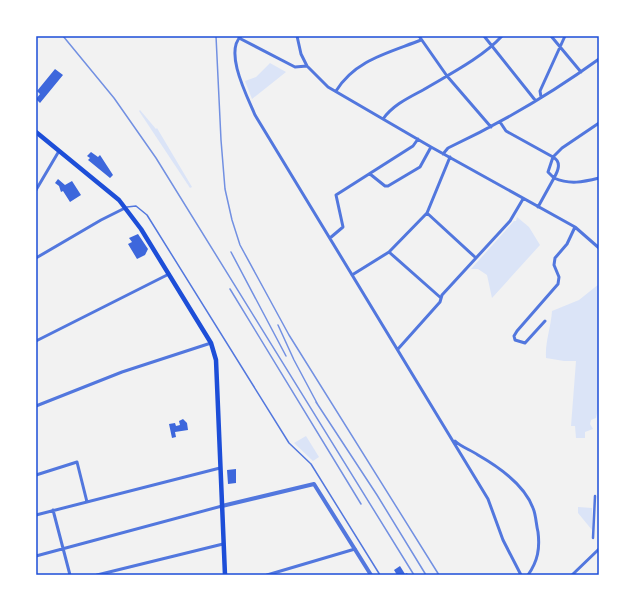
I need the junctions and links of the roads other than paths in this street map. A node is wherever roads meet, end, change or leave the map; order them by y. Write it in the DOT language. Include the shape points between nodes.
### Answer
graph roads {
  1 [pos="297,36"];
  2 [pos="419,36"];
  3 [pos="484,36"];
  4 [pos="502,36"];
  5 [pos="551,36"];
  6 [pos="565,36"];
  7 [pos="240,37"];
  8 [pos="421,40"];
  9 [pos="491,46"];
  10 [pos="561,47"];
  11 [pos="599,59"];
  12 [pos="307,66"];
  13 [pos="581,72"];
  14 [pos="447,76"];
  15 [pos="336,91"];
  16 [pos="540,97"];
  17 [pos="536,100"];
  18 [pos="383,119"];
  19 [pos="500,122"];
  20 [pos="599,123"];
  21 [pos="491,128"];
  22 [pos="36,132"];
  23 [pos="418,139"];
  24 [pos="431,147"];
  25 [pos="59,152"];
  26 [pos="443,154"];
  27 [pos="450,157"];
  28 [pos="553,157"];
  29 [pos="370,174"];
  30 [pos="554,178"];
  31 [pos="599,178"];
  32 [pos="36,190"];
  33 [pos="523,198"];
  34 [pos="538,206"];
  35 [pos="125,208"];
  36 [pos="427,213"];
  37 [pos="575,227"];
  38 [pos="330,238"];
  39 [pos="599,248"];
  40 [pos="389,252"];
  41 [pos="36,258"];
  42 [pos="476,258"];
  43 [pos="169,274"];
  44 [pos="352,275"];
  45 [pos="442,298"];
  46 [pos="545,321"];
  47 [pos="36,341"];
  48 [pos="211,343"];
  49 [pos="398,349"];
  50 [pos="36,406"];
  51 [pos="452,438"];
  52 [pos="220,468"];
  53 [pos="36,475"];
  54 [pos="595,496"];
  55 [pos="87,502"];
  56 [pos="222,506"];
  57 [pos="53,510"];
  58 [pos="36,515"];
  59 [pos="593,538"];
  60 [pos="223,544"];
  61 [pos="63,548"];
  62 [pos="355,549"];
  63 [pos="599,549"];
  64 [pos="36,556"];
  65 [pos="70,575"];
  66 [pos="97,575"];
  67 [pos="225,575"];
  68 [pos="267,575"];
  69 [pos="371,575"];
  70 [pos="380,575"];
  71 [pos="521,575"];
  72 [pos="528,575"];
  73 [pos="572,575"];
  1 -- 12 [label="street"];
  2 -- 8 [label="street"];
  3 -- 9 [label="street"];
  4 -- 9 [label="street"];
  5 -- 10 [label="street"];
  6 -- 10 [label="street"];
  7 -- 12 [label="street" via="295,67"];
  7 -- 38 [label="street" via="235,44 235,58 242,84 255,115"];
  8 -- 14 [label="street"];
  8 -- 15 [label="street" via="364,62 351,72"];
  9 -- 14 [label="street"];
  9 -- 17 [label="street"];
  10 -- 13 [label="street"];
  10 -- 16 [label="street" via="540,91"];
  11 -- 13 [label="street"];
  12 -- 15 [label="street" via="322,82"];
  13 -- 16 [label="street"];
  14 -- 18 [label="street" via="399,104"];
  14 -- 21 [label="street"];
  15 -- 18 [label="street"];
  16 -- 17 [label="street"];
  17 -- 19 [label="street"];
  18 -- 23 [label="street"];
  19 -- 21 [label="street"];
  19 -- 28 [label="street" via="506,131"];
  20 -- 28 [label="street"];
  21 -- 26 [label="street" via="448,148"];
  22 -- 25 [label="main road"];
  23 -- 24 [label="street"];
  23 -- 29 [label="street" via="413,146"];
  24 -- 26 [label="street"];
  24 -- 29 [label="street" via="420,167 388,186"];
  25 -- 32 [label="street"];
  25 -- 35 [label="main road" via="109,191"];
  26 -- 27 [label="street"];
  27 -- 33 [label="street"];
  27 -- 36 [label="street"];
  28 -- 30 [label="street" via="548,172"];
  28 -- 30 [label="street" via="559,164"];
  29 -- 38 [label="street" via="336,195 343,227"];
  30 -- 31 [label="street" via="566,183 576,183"];
  30 -- 34 [label="street"];
  33 -- 34 [label="street"];
  33 -- 42 [label="street" via="510,220"];
  34 -- 37 [label="street"];
  35 -- 41 [label="street"];
  35 -- 43 [label="main road"];
  35 -- 70 [label="lane" via="136,206 147,215 288,444 312,464"];
  36 -- 40 [label="street"];
  36 -- 42 [label="street"];
  37 -- 39 [label="street"];
  37 -- 46 [label="street" via="567,244 555,258 558,284 517,331 515,340 525,343"];
  38 -- 44 [label="street"];
  40 -- 44 [label="street"];
  40 -- 45 [label="street"];
  42 -- 45 [label="street"];
  43 -- 47 [label="street"];
  43 -- 48 [label="main road"];
  44 -- 49 [label="street"];
  45 -- 49 [label="street"];
  48 -- 50 [label="street" via="112,376"];
  48 -- 52 [label="main road" via="216,360"];
  49 -- 51 [label="street"];
  51 -- 71 [label="street" via="488,499 503,540"];
  51 -- 72 [label="street" via="506,474 530,502 535,514 540,550"];
  52 -- 55 [label="street"];
  52 -- 56 [label="main road"];
  53 -- 55 [label="street" via="77,462"];
  54 -- 59 [label="street"];
  55 -- 57 [label="street"];
  56 -- 60 [label="main road"];
  56 -- 61 [label="street"];
  56 -- 62 [label="street" via="314,484"];
  57 -- 58 [label="street"];
  57 -- 61 [label="street"];
  60 -- 66 [label="street"];
  60 -- 67 [label="main road"];
  61 -- 64 [label="street"];
  61 -- 65 [label="street"];
  62 -- 68 [label="street"];
  62 -- 69 [label="street"];
  63 -- 73 [label="street"];
}
